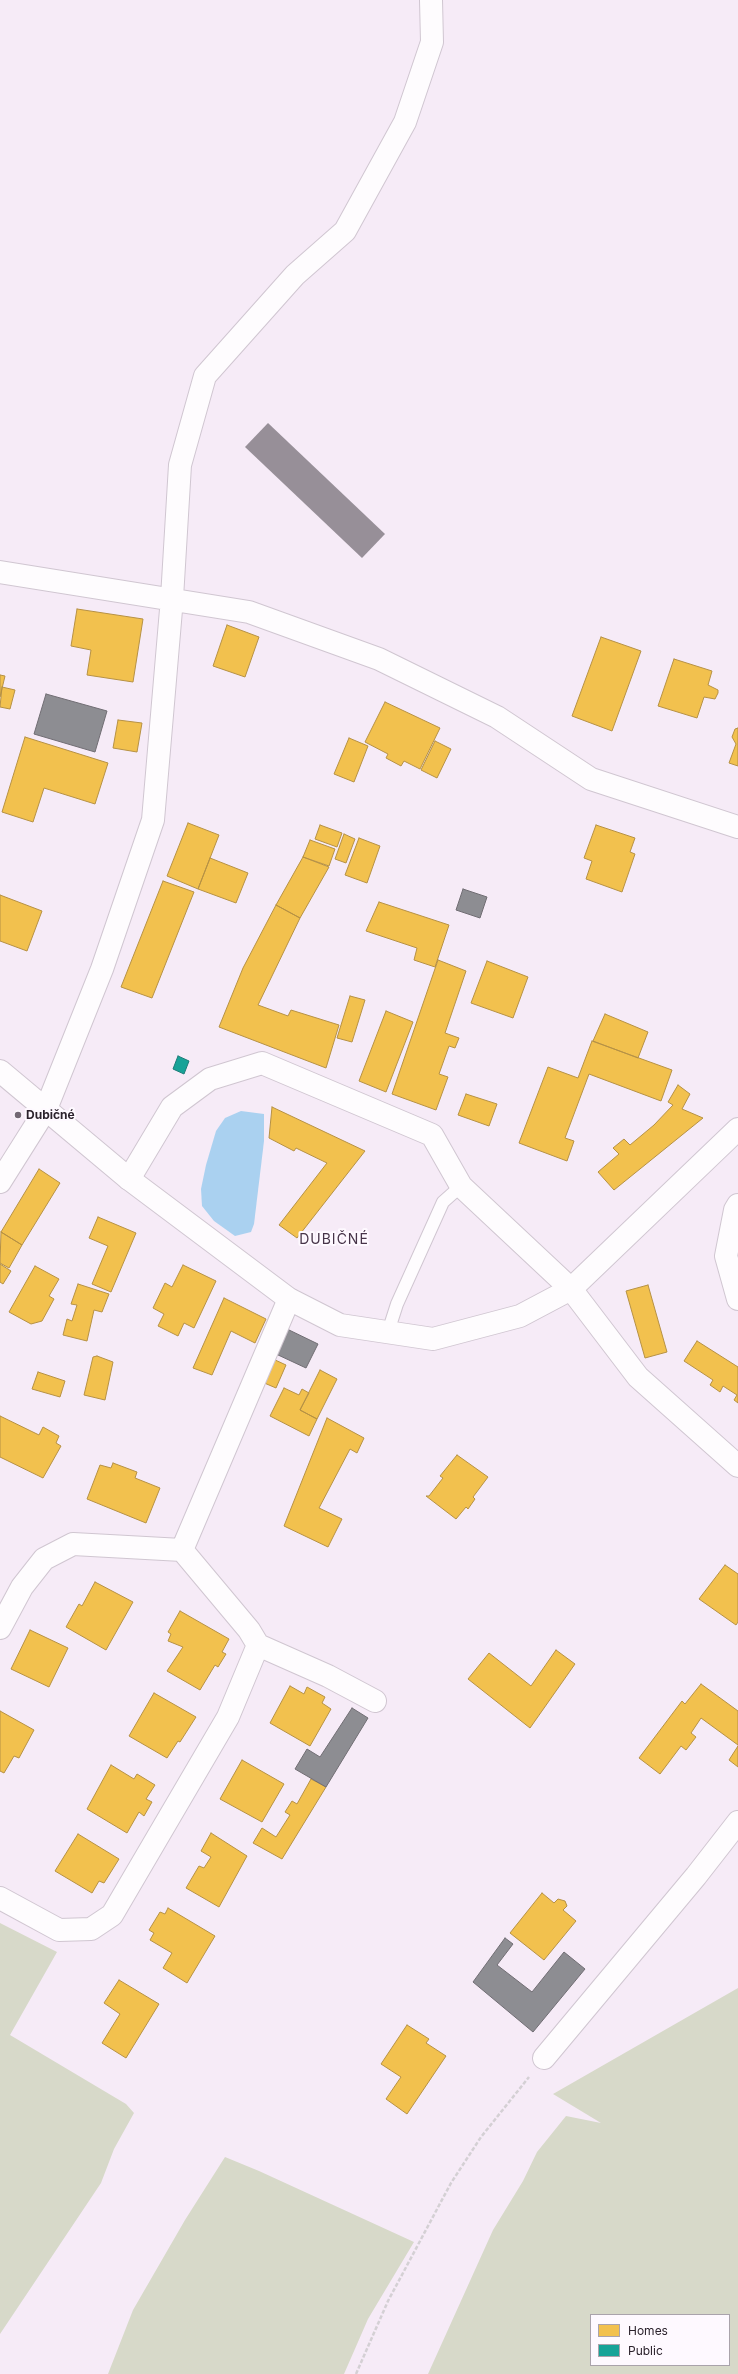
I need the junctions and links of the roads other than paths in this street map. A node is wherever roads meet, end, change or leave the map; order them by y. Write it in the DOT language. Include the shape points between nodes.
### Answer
graph roads {
  1 [pos="431,0"];
  2 [pos="0,572"];
  3 [pos="172,598"];
  4 [pos="738,827"];
  5 [pos="0,1071"];
  6 [pos="46,1109"];
  7 [pos="738,1129"];
  8 [pos="129,1179"];
  9 [pos="0,1182"];
  10 [pos="461,1186"];
  11 [pos="738,1205"];
  12 [pos="571,1289"];
  13 [pos="289,1299"];
  14 [pos="738,1299"];
  15 [pos="388,1332"];
  16 [pos="738,1466"];
  17 [pos="182,1550"];
  18 [pos="0,1628"];
  19 [pos="258,1645"];
  20 [pos="375,1702"];
  21 [pos="738,1822"];
  22 [pos="0,1898"];
  23 [pos="544,2058"];
  1 -- 3 [label="street" via="432,42 405,122 345,231 295,275 205,376 180,465"];
  2 -- 3 [label="street"];
  3 -- 4 [label="street" via="249,612 380,659 497,717 591,779"];
  3 -- 6 [label="street" via="153,820 102,969"];
  5 -- 6 [label="street"];
  6 -- 8 [label="street"];
  6 -- 9 [label="street"];
  7 -- 12 [label="street"];
  8 -- 10 [label="street" via="172,1107 210,1079 262,1063 432,1135"];
  8 -- 13 [label="street"];
  10 -- 12 [label="street"];
  10 -- 15 [label="lane" via="443,1202 397,1304"];
  11 -- 14 [label="street" via="726,1256"];
  12 -- 15 [label="street" via="520,1316 433,1338"];
  12 -- 16 [label="street" via="638,1377"];
  13 -- 15 [label="street" via="340,1325"];
  13 -- 17 [label="street"];
  17 -- 18 [label="street" via="73,1544 44,1559 22,1587"];
  17 -- 19 [label="street" via="249,1630"];
  19 -- 20 [label="street" via="328,1676"];
  19 -- 22 [label="street" via="228,1716 112,1915 91,1929 60,1930"];
  21 -- 23 [label="street"];
}
